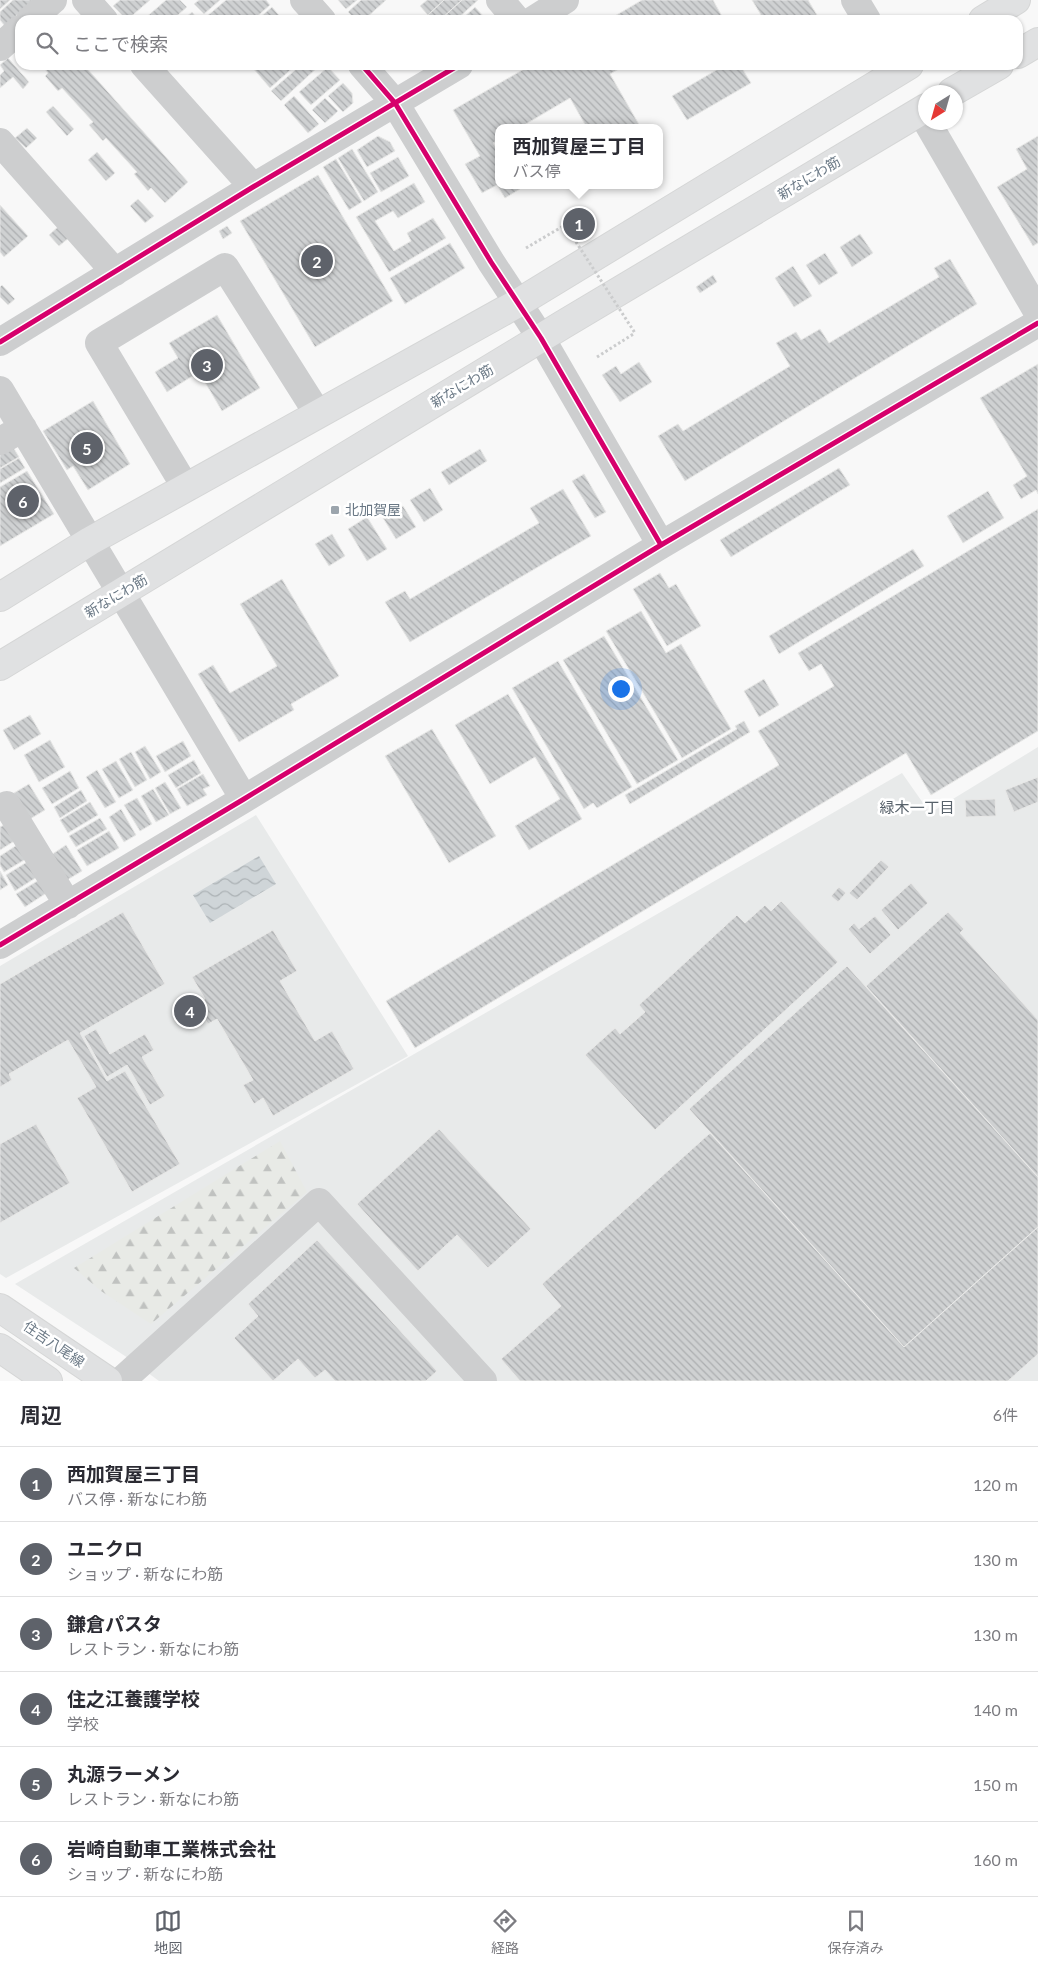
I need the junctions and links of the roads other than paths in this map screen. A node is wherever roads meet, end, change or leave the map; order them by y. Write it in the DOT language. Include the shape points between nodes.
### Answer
graph roads {
  1 [pos="53,0"];
  2 [pos="86,0"];
  3 [pos="304,0"];
  4 [pos="500,0"];
  5 [pos="566,0"];
  6 [pos="855,0"];
  7 [pos="1016,0"];
  8 [pos="36,15"];
  9 [pos="100,15"];
  10 [pos="318,15"];
  11 [pos="513,15"];
  12 [pos="541,15"];
  13 [pos="864,15"];
  14 [pos="991,15"];
  15 [pos="15,34"];
  16 [pos="1038,42"];
  17 [pos="0,47"];
  18 [pos="1023,51"];
  19 [pos="148,70"];
  20 [pos="366,70"];
  21 [pos="451,70"];
  22 [pos="896,70"];
  23 [pos="990,70"];
  24 [pos="963,86"];
  25 [pos="396,103"];
  26 [pos="918,120"];
  27 [pos="933,130"];
  28 [pos="0,142"];
  29 [pos="253,187"];
  30 [pos="115,272"];
  31 [pos="518,303"];
  32 [pos="1038,313"];
  33 [pos="1038,323"];
  34 [pos="541,338"];
  35 [pos="0,342"];
  36 [pos="0,390"];
  37 [pos="318,414"];
  38 [pos="11,435"];
  39 [pos="186,488"];
  40 [pos="90,541"];
  41 [pos="661,545"];
  42 [pos="121,593"];
  43 [pos="0,597"];
  44 [pos="0,666"];
  45 [pos="244,799"];
  46 [pos="7,804"];
  47 [pos="68,905"];
  48 [pos="0,945"];
  49 [pos="0,1308"];
  50 [pos="0,1348"];
  51 [pos="48,1381"];
  52 [pos="108,1381"];
  53 [pos="121,1381"];
  54 [pos="483,1381"];
  1 -- 8 [label="street"];
  2 -- 9 [label="street"];
  3 -- 10 [label="street"];
  4 -- 11 [label="street"];
  5 -- 12 [label="street"];
  6 -- 13 [label="street"];
  7 -- 14 [label="main road"];
  15 -- 17 [label="street"];
  16 -- 18 [label="main road"];
  19 -- 29 [label="street"];
  20 -- 25 [label="street"];
  21 -- 25 [label="street"];
  22 -- 31 [label="main road"];
  23 -- 24 [label="main road"];
  25 -- 29 [label="street"];
  25 -- 31 [label="street"];
  26 -- 34 [label="main road, 新なにわ筋"];
  27 -- 32 [label="street"];
  28 -- 30 [label="street"];
  29 -- 30 [label="street"];
  30 -- 35 [label="street"];
  31 -- 34 [label="street"];
  31 -- 37 [label="main road"];
  33 -- 41 [label="street"];
  34 -- 41 [label="street"];
  34 -- 42 [label="main road, 新なにわ筋"];
  36 -- 38 [label="street"];
  37 -- 39 [label="main road"];
  37 -- 39 [label="street" via="225,267 100,343"];
  38 -- 40 [label="street"];
  39 -- 40 [label="main road"];
  40 -- 42 [label="street"];
  40 -- 43 [label="main road"];
  41 -- 45 [label="street"];
  42 -- 44 [label="main road, 新なにわ筋"];
  42 -- 45 [label="street"];
  45 -- 47 [label="street"];
  46 -- 47 [label="street"];
  47 -- 48 [label="street"];
  49 -- 52 [label="main road, 住吉八尾線"];
  50 -- 51 [label="main road"];
  53 -- 54 [label="street" via="318,1202"];
}
